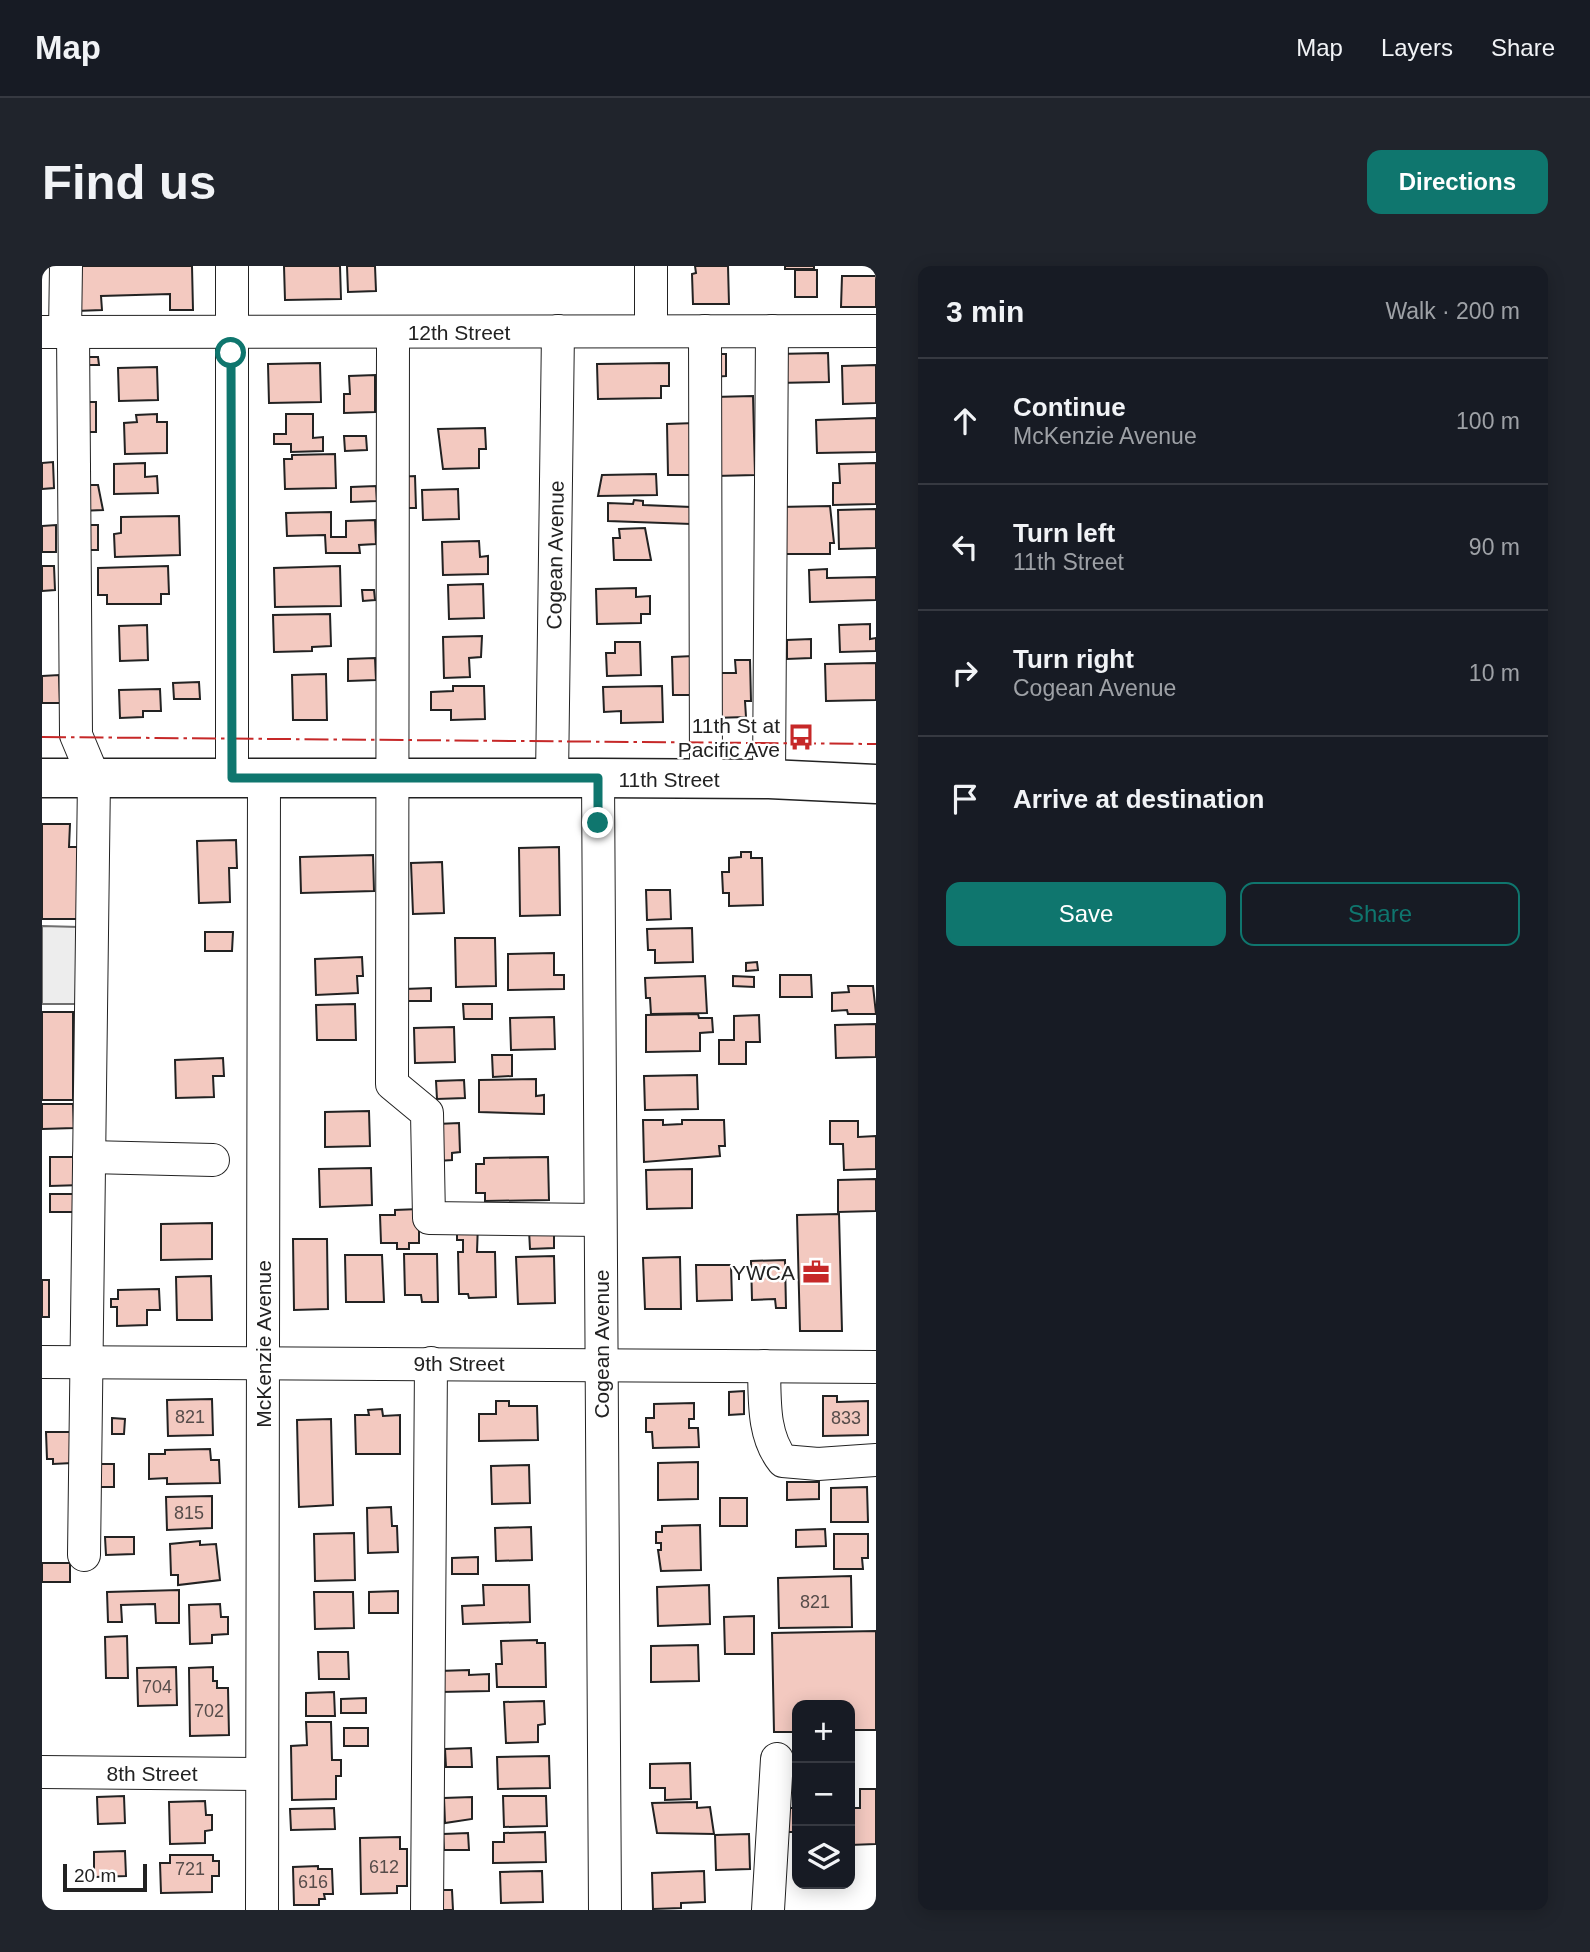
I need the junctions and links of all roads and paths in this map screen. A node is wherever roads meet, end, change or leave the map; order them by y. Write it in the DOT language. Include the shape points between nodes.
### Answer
graph roads {
  1 [pos="66,266"];
  2 [pos="232,266"];
  3 [pos="651,266"];
  4 [pos="558,331"];
  5 [pos="651,331"];
  6 [pos="705,331"];
  7 [pos="772,331"];
  8 [pos="876,331"];
  9 [pos="60,332"];
  10 [pos="231,332"];
  11 [pos="393,332"];
  12 [pos="42,778"];
  13 [pos="94,778"];
  14 [pos="248,778"];
  15 [pos="393,778"];
  16 [pos="552,778"];
  17 [pos="598,778"];
  18 [pos="706,779"];
  19 [pos="769,779"];
  20 [pos="876,784"];
  21 [pos="89,1157"];
  22 [pos="213,1160"];
  23 [pos="600,1220"];
  24 [pos="86,1361"];
  25 [pos="263,1361"];
  26 [pos="42,1362"];
  27 [pos="431,1363"];
  28 [pos="601,1364"];
  29 [pos="764,1366"];
  30 [pos="876,1367"];
  31 [pos="876,1460"];
  32 [pos="84,1555"];
  33 [pos="777,1759"];
  34 [pos="42,1772"];
  35 [pos="262,1773"];
  36 [pos="262,1910"];
  37 [pos="428,1910"];
  38 [pos="605,1910"];
  39 [pos="768,1910"];
  1 -- 9 [label="street"];
  2 -- 10 [label="street, McKenzie Avenue"];
  3 -- 5 [label="street"];
  4 -- 5 [label="street, 12th Street"];
  4 -- 11 [label="street, 12th Street"];
  4 -- 16 [label="street, Cogean Avenue"];
  5 -- 6 [label="street, 12th Street"];
  6 -- 7 [label="street, 12th Street"];
  6 -- 18 [label="street"];
  7 -- 8 [label="street, 12th Street"];
  7 -- 19 [label="street"];
  9 -- 10 [label="street, 12th Street"];
  9 -- 13 [label="street" via="76,734"];
  10 -- 11 [label="street, 12th Street"];
  10 -- 14 [label="street, McKenzie Avenue"];
  11 -- 15 [label="street"];
  12 -- 13 [label="main road, 11th Street"];
  13 -- 14 [label="main road, 11th Street"];
  13 -- 21 [label="street"];
  14 -- 15 [label="main road, 11th Street"];
  14 -- 25 [label="street, McKenzie Avenue"];
  15 -- 16 [label="main road, 11th Street"];
  15 -- 23 [label="street" via="392,1083 427,1114 429,1218"];
  16 -- 17 [label="main road, 11th Street"];
  17 -- 18 [label="main road, 11th Street"];
  17 -- 23 [label="street, Cogean Avenue"];
  18 -- 19 [label="main road, 11th Street"];
  19 -- 20 [label="main road, 11th Street"];
  21 -- 22 [label="street"];
  21 -- 24 [label="street"];
  23 -- 28 [label="street, Cogean Avenue"];
  24 -- 25 [label="street, 9th Street"];
  24 -- 26 [label="street, 9th Street"];
  24 -- 32 [label="street"];
  25 -- 27 [label="street, 9th Street"];
  25 -- 35 [label="street, McKenzie Avenue"];
  27 -- 28 [label="street, 9th Street"];
  27 -- 37 [label="street"];
  28 -- 29 [label="street, 9th Street"];
  28 -- 38 [label="street, Cogean Avenue"];
  29 -- 30 [label="street, 9th Street"];
  29 -- 31 [label="street" via="772,1447 783,1461"];
  33 -- 39 [label="street"];
  34 -- 35 [label="street, 8th Street"];
  35 -- 36 [label="street, McKenzie Avenue"];
}
